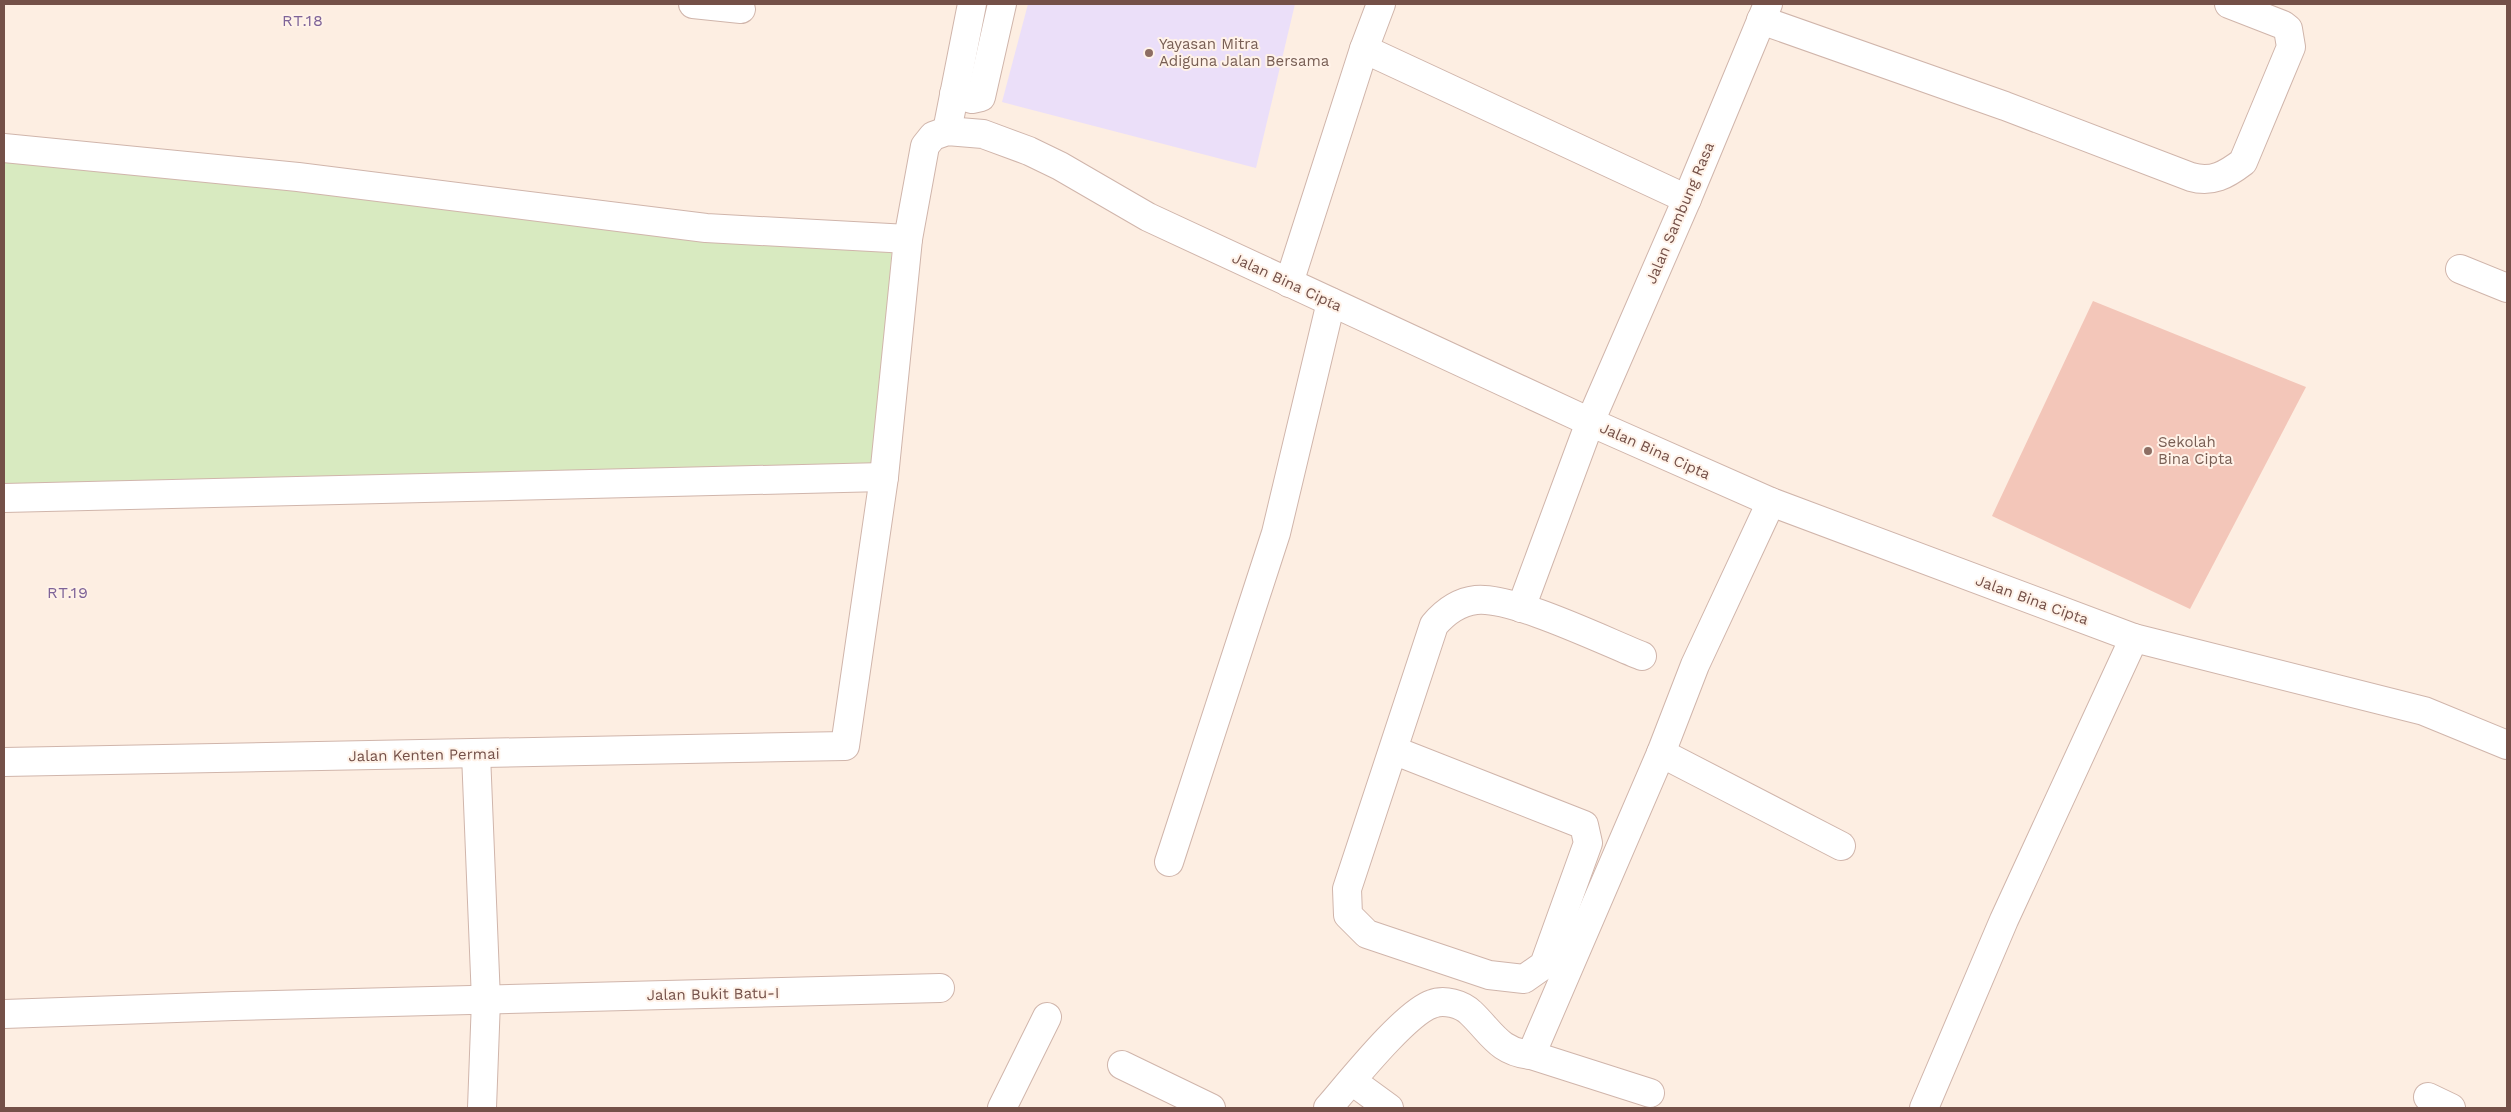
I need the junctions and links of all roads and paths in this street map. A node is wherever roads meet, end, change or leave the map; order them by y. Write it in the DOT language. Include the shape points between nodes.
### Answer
graph roads {
  1 [pos="693,4"];
  2 [pos="972,4"];
  3 [pos="1002,4"];
  4 [pos="1381,4"];
  5 [pos="2230,4"];
  6 [pos="741,9"];
  7 [pos="1764,12"];
  8 [pos="1364,50"];
  9 [pos="954,94"];
  10 [pos="947,131"];
  11 [pos="4,148"];
  12 [pos="1687,200"];
  13 [pos="908,239"];
  14 [pos="2460,270"];
  15 [pos="1289,282"];
  16 [pos="2507,288"];
  17 [pos="1331,302"];
  18 [pos="1590,422"];
  19 [pos="884,477"];
  20 [pos="4,498"];
  21 [pos="1771,502"];
  22 [pos="1520,608"];
  23 [pos="2134,638"];
  24 [pos="1642,656"];
  25 [pos="2507,745"];
  26 [pos="1393,750"];
  27 [pos="476,754"];
  28 [pos="1661,754"];
  29 [pos="4,762"];
  30 [pos="1841,846"];
  31 [pos="1169,862"];
  32 [pos="940,988"];
  33 [pos="486,1000"];
  34 [pos="4,1014"];
  35 [pos="1047,1017"];
  36 [pos="1530,1055"];
  37 [pos="1122,1065"];
  38 [pos="1352,1081"];
  39 [pos="1650,1093"];
  40 [pos="482,1108"];
  41 [pos="1002,1108"];
  42 [pos="1211,1108"];
  43 [pos="1328,1108"];
  44 [pos="1389,1108"];
  45 [pos="1924,1108"];
  1 -- 6 [label="street"];
  2 -- 9 [label="street"];
  3 -- 9 [label="street" via="981,97 972,99"];
  4 -- 8 [label="street"];
  5 -- 7 [label="street" via="2283,25 2288,29 2291,47 2243,162 2211,180 2191,176"];
  7 -- 12 [label="street, Jalan Sambung Rasa"];
  8 -- 12 [label="street"];
  8 -- 15 [label="street"];
  9 -- 10 [label="street"];
  10 -- 13 [label="street" via="933,136 925,146"];
  10 -- 15 [label="street, Jalan Bina Cipta" via="983,134 1029,151 1148,217"];
  11 -- 13 [label="street" via="298,176 706,228"];
  12 -- 18 [label="street, Jalan Sambung Rasa"];
  13 -- 19 [label="street"];
  14 -- 16 [label="street"];
  15 -- 17 [label="street, Jalan Bina Cipta"];
  17 -- 18 [label="street, Jalan Bina Cipta"];
  17 -- 31 [label="street" via="1276,534"];
  18 -- 21 [label="street, Jalan Bina Cipta"];
  18 -- 22 [label="street, Jalan Sambung Rasa"];
  19 -- 20 [label="street"];
  19 -- 27 [label="street, Jalan Kenten Permai" via="845,746"];
  21 -- 23 [label="street, Jalan Bina Cipta"];
  21 -- 28 [label="street" via="1695,666"];
  22 -- 24 [label="street"];
  22 -- 26 [label="street" via="1476,600 1458,604 1444,613 1434,625"];
  23 -- 25 [label="street, Jalan Bina Cipta" via="2424,711"];
  23 -- 45 [label="street" via="2004,920"];
  26 -- 26 [label="street" via="1584,825 1588,843 1544,966 1524,979 1489,975 1367,934 1348,915 1347,889"];
  27 -- 29 [label="street, Jalan Kenten Permai"];
  27 -- 33 [label="street"];
  28 -- 30 [label="street"];
  28 -- 36 [label="street"];
  32 -- 33 [label="street, Jalan Bukit Batu-I"];
  33 -- 34 [label="street, Jalan Bukit Batu-I"];
  33 -- 40 [label="street"];
  35 -- 41 [label="street"];
  36 -- 38 [label="street" via="1517,1054 1499,1045 1470,1011 1452,1003 1433,1003 1412,1016"];
  36 -- 39 [label="street"];
  37 -- 42 [label="street"];
  38 -- 43 [label="street"];
  38 -- 44 [label="street"];
}
